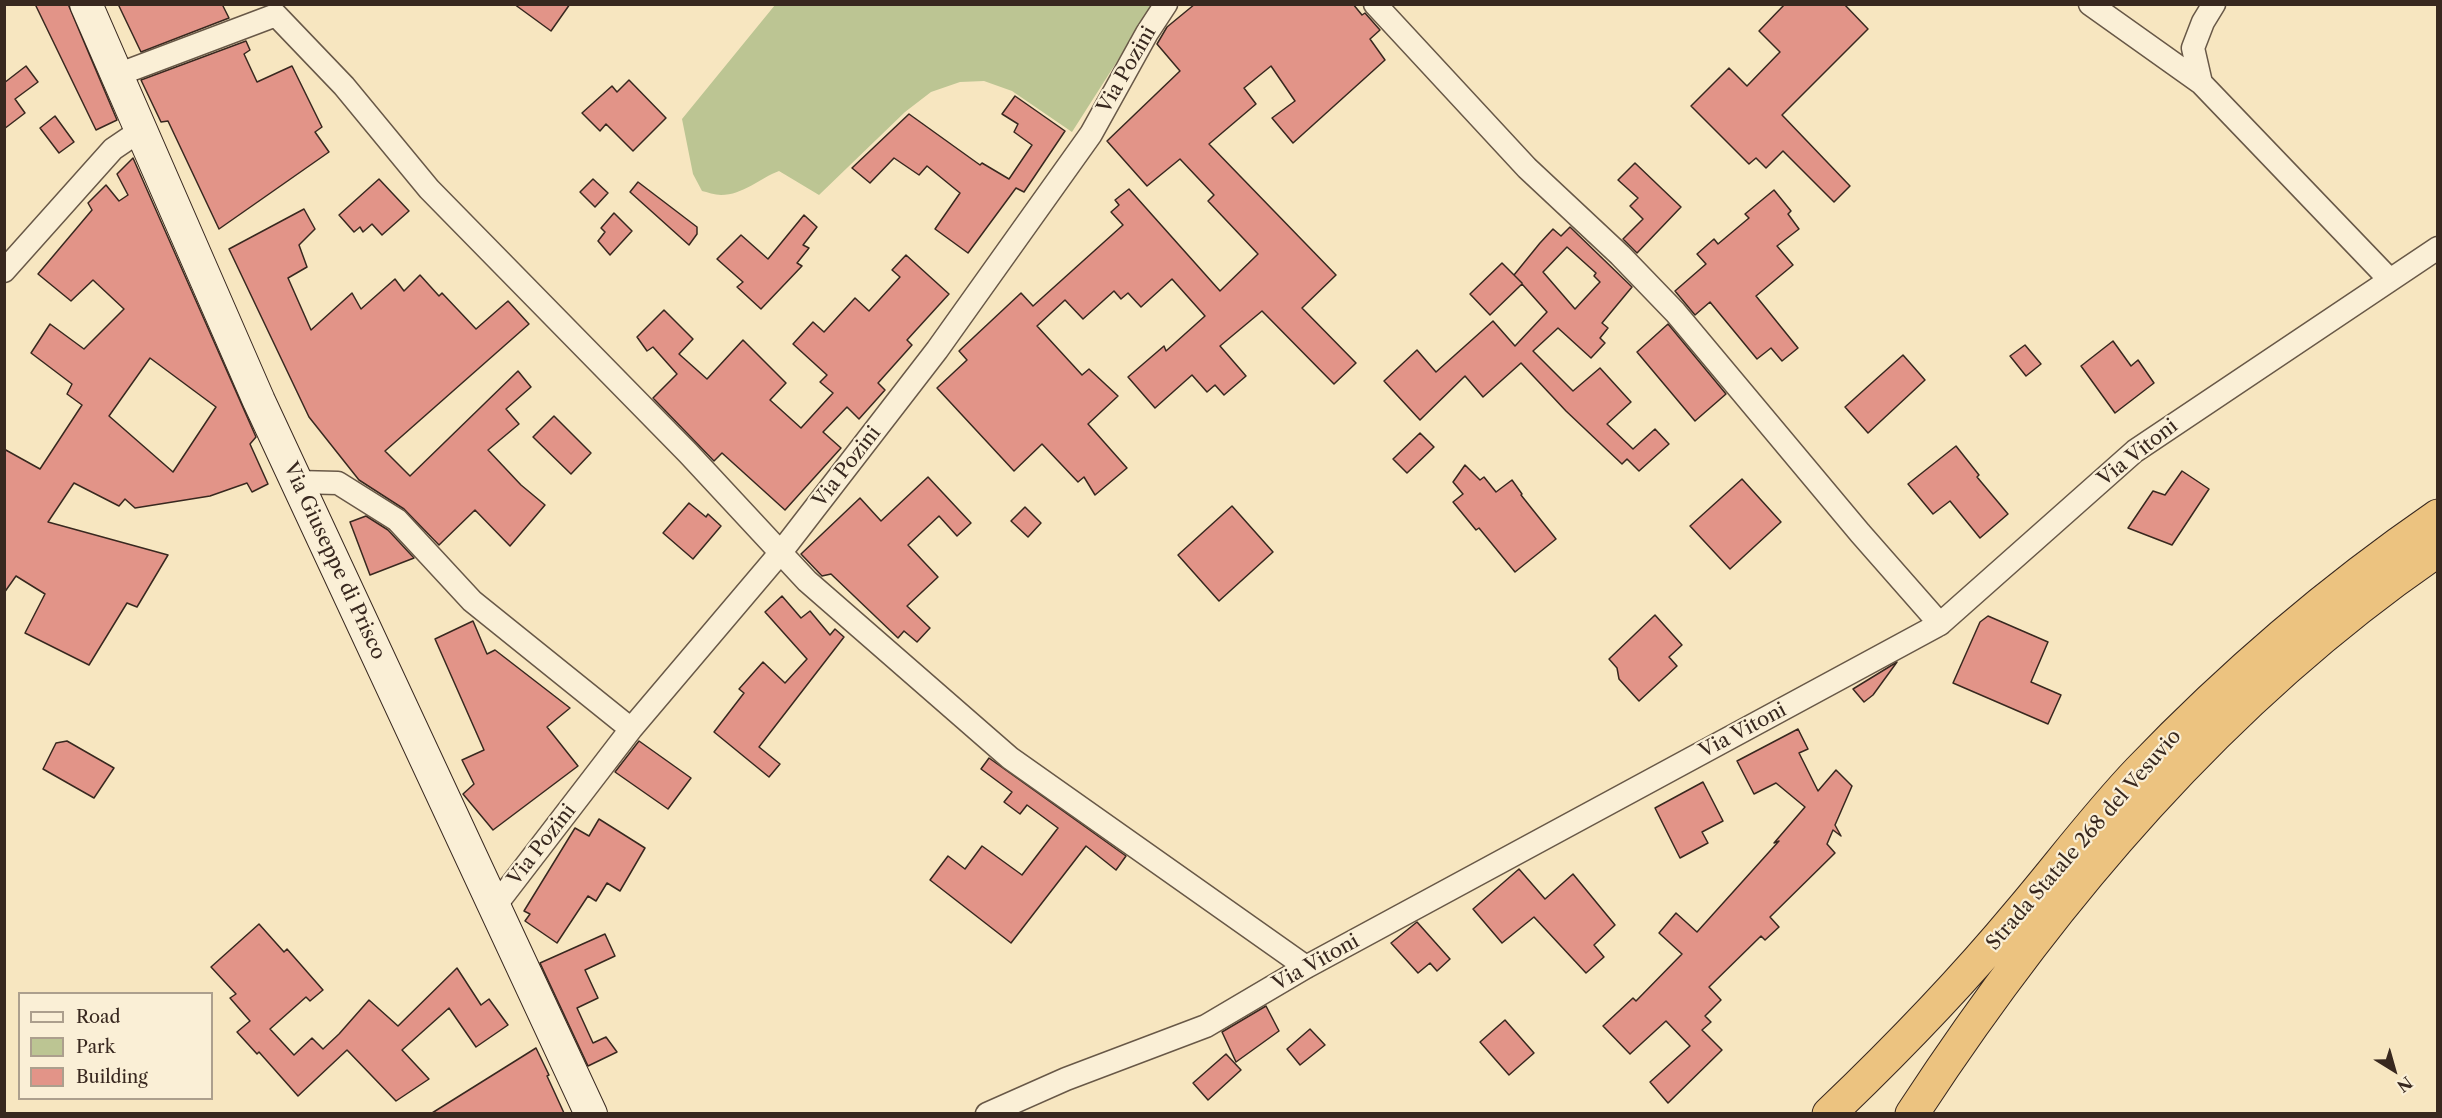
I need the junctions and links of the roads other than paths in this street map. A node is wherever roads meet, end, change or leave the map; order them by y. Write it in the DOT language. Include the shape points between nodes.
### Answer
graph roads {
  1 [pos="86,4"];
  2 [pos="1166,4"];
  3 [pos="1375,4"];
  4 [pos="2090,4"];
  5 [pos="2214,4"];
  6 [pos="117,75"];
  7 [pos="2201,83"];
  8 [pos="141,130"];
  9 [pos="2438,248"];
  10 [pos="4,271"];
  11 [pos="2390,280"];
  12 [pos="297,482"];
  13 [pos="2438,516"];
  14 [pos="2438,550"];
  15 [pos="781,552"];
  16 [pos="1940,624"];
  17 [pos="632,729"];
  18 [pos="495,906"];
  19 [pos="1306,968"];
  20 [pos="1839,1104"];
  21 [pos="591,1113"];
  22 [pos="987,1113"];
  23 [pos="1912,1113"];
  1 -- 6 [label="main road, Via Giuseppe di Prisco"];
  2 -- 15 [label="street, Via Pozini" via="1091,134 937,350"];
  3 -- 16 [label="street" via="1527,168 1675,312"];
  4 -- 7 [label="street"];
  5 -- 7 [label="street" via="2193,48"];
  6 -- 8 [label="main road, Via Giuseppe di Prisco"];
  6 -- 15 [label="street" via="276,15 344,86 429,189 537,296"];
  7 -- 11 [label="street"];
  8 -- 10 [label="street" via="112,149"];
  8 -- 12 [label="main road, Via Giuseppe di Prisco"];
  9 -- 11 [label="street, Via Vitoni"];
  11 -- 16 [label="street, Via Vitoni" via="2135,451"];
  12 -- 17 [label="street" via="338,483 397,520 472,601"];
  12 -- 18 [label="main road, Via Giuseppe di Prisco"];
  13 -- 20 [label="highway, Strada Statale 268 del Vesuvio" via="2289,628 2189,719 2078,840 1960,981"];
  14 -- 23 [label="highway, Strada Statale 268 del Vesuvio" via="2306,651 2158,792 2043,930"];
  15 -- 17 [label="street, Via Pozini"];
  15 -- 19 [label="street" via="807,581 1010,758"];
  16 -- 19 [label="street, Via Vitoni"];
  17 -- 18 [label="street, Via Pozini"];
  18 -- 21 [label="main road, Via Giuseppe di Prisco"];
  19 -- 22 [label="street, Via Vitoni" via="1206,1026"];
}
